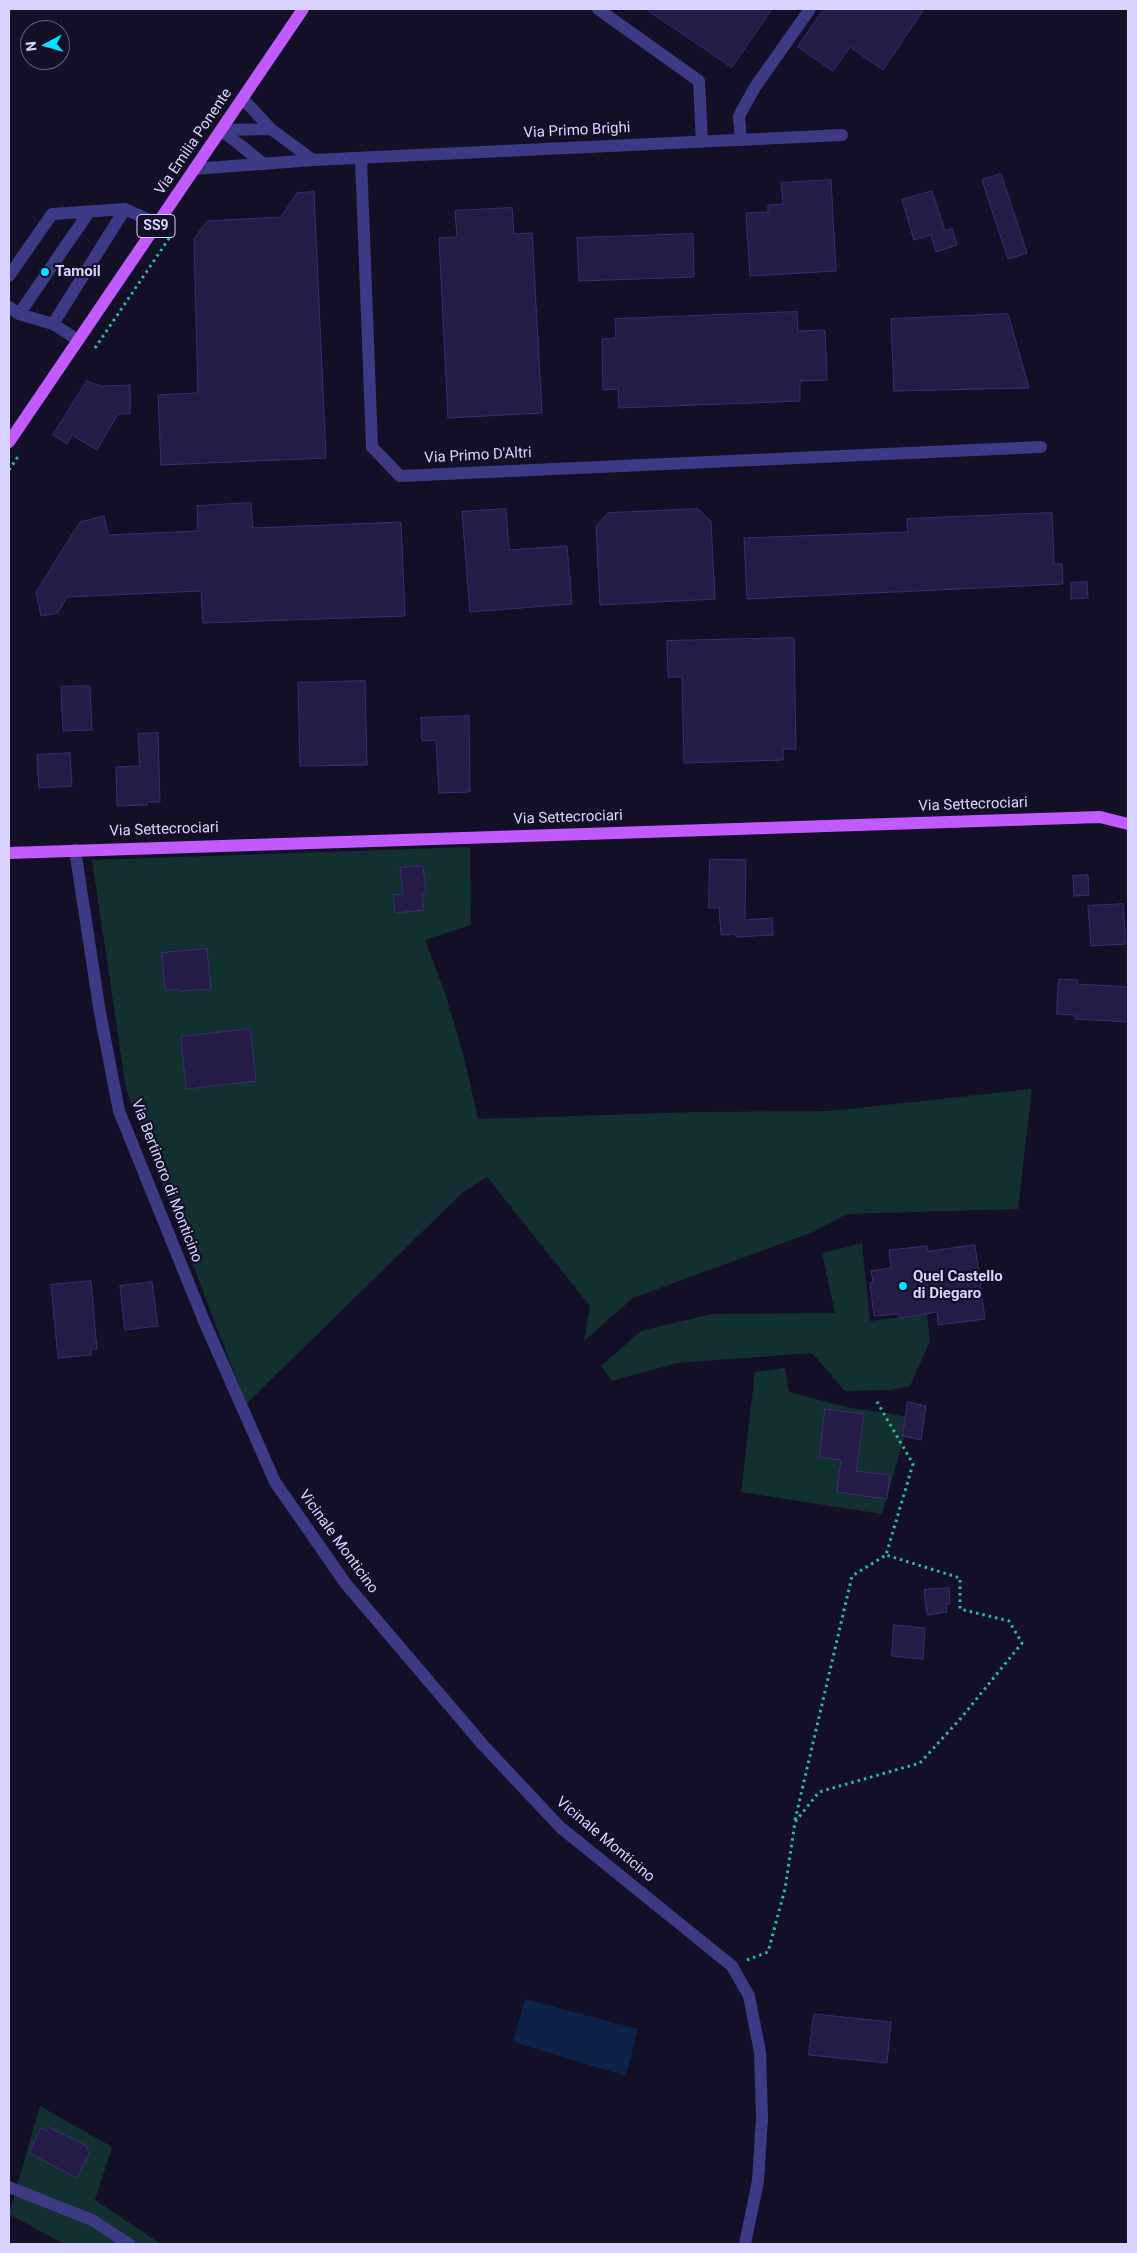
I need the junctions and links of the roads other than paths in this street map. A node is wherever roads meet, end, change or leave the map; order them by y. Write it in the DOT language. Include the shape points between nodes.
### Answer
graph roads {
  1 [pos="303,9"];
  2 [pos="598,9"];
  3 [pos="810,9"];
  4 [pos="243,100"];
  5 [pos="272,129"];
  6 [pos="222,130"];
  7 [pos="842,135"];
  8 [pos="741,140"];
  9 [pos="702,142"];
  10 [pos="361,158"];
  11 [pos="313,160"];
  12 [pos="264,164"];
  13 [pos="194,170"];
  14 [pos="125,208"];
  15 [pos="88,212"];
  16 [pos="158,224"];
  17 [pos="9,276"];
  18 [pos="14,311"];
  19 [pos="53,324"];
  20 [pos="78,340"];
  21 [pos="9,442"];
  22 [pos="1041,447"];
  23 [pos="1128,824"];
  24 [pos="75,850"];
  25 [pos="9,852"];
  26 [pos="250,1425"];
  27 [pos="9,2187"];
  28 [pos="128,2244"];
  29 [pos="745,2244"];
  1 -- 4 [label="main road, Via Emilia Ponente / SS9"];
  2 -- 9 [label="street" via="698,81"];
  3 -- 8 [label="street" via="739,116"];
  4 -- 5 [label="street"];
  4 -- 6 [label="main road, Via Emilia Ponente / SS9"];
  5 -- 6 [label="street"];
  5 -- 11 [label="street"];
  6 -- 12 [label="street"];
  6 -- 13 [label="main road, Via Emilia Ponente / SS9"];
  7 -- 8 [label="street, Via Primo Brighi"];
  8 -- 9 [label="street, Via Primo Brighi"];
  9 -- 10 [label="street, Via Primo Brighi"];
  10 -- 11 [label="street, Via Primo Brighi"];
  10 -- 22 [label="street, Via Primo D'Altri" via="372,447 400,476"];
  11 -- 12 [label="street, Via Primo Brighi"];
  12 -- 13 [label="street, Via Primo Brighi"];
  13 -- 16 [label="main road, Via Emilia Ponente / SS9"];
  14 -- 15 [label="street"];
  14 -- 16 [label="street"];
  14 -- 19 [label="street"];
  15 -- 17 [label="street" via="52,214"];
  15 -- 18 [label="street"];
  16 -- 20 [label="main road, Via Emilia Ponente / SS9"];
  18 -- 19 [label="street"];
  19 -- 20 [label="street"];
  20 -- 21 [label="main road, Via Emilia Ponente / SS9"];
  23 -- 24 [label="main road, Via Settecrociari" via="1100,817"];
  24 -- 25 [label="main road, Via Settecrociari"];
  24 -- 26 [label="street, Via Bertinoro di Monticino" via="119,1111 160,1216"];
  26 -- 29 [label="street, Vicinale Monticino" via="275,1482 346,1584 483,1745 560,1827 732,1966 749,1996 760,2052 762,2118 758,2182"];
  27 -- 28 [label="street" via="92,2220"];
}
